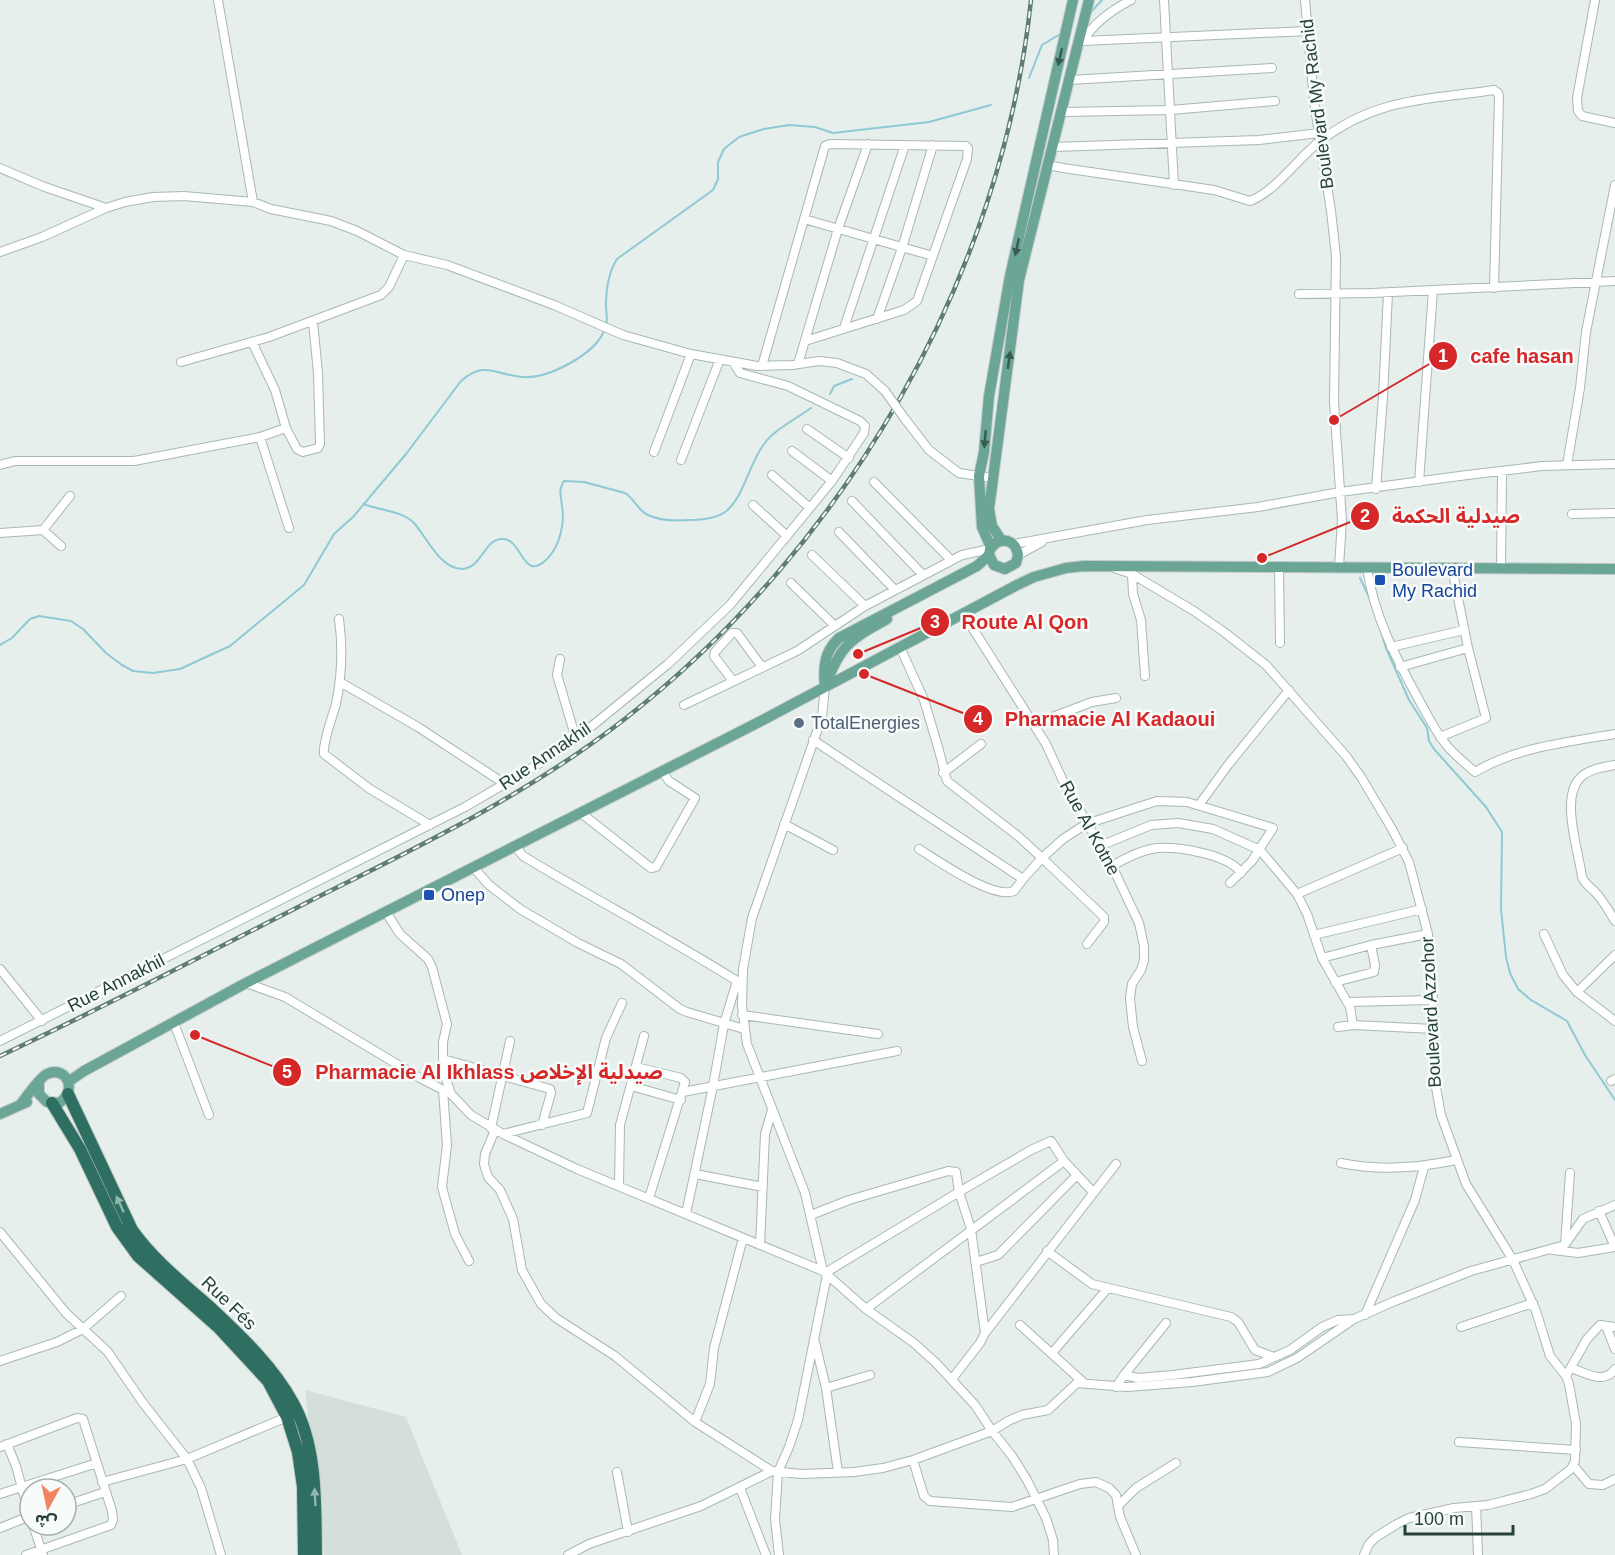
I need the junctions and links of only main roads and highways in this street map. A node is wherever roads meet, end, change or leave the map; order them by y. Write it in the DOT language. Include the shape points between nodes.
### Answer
graph roads {
  1 [pos="1073,0"];
  2 [pos="1089,0"];
  3 [pos="1001,540"];
  4 [pos="990,551"];
  5 [pos="996,567"];
  6 [pos="1615,569"];
  7 [pos="825,687"];
  8 [pos="39,1083"];
  9 [pos="66,1084"];
  10 [pos="47,1101"];
  11 [pos="21,1104"];
  12 [pos="0,1114"];
  13 [pos="304,1555"];
  14 [pos="316,1555"];
  1 -- 4 [label="main road, one-way" via="1010,276 989,396 979,476 980,514"];
  3 -- 2 [label="main road, one-way" via="992,526 989,509 1019,280"];
  3 -- 4 [label="main road"];
  3 -- 5 [label="main road" via="1008,540 1016,549 1016,563 1009,568"];
  4 -- 5 [label="main road"];
  4 -- 7 [label="main road" via="976,566 838,638 826,655"];
  5 -- 7 [label="main road" via="980,571 864,632 843,648"];
  6 -- 7 [label="main road" via="1066,568 1034,577"];
  7 -- 9 [label="main road" via="246,983"];
  8 -- 9 [label="main road" via="51,1073"];
  8 -- 10 [label="main road, Rue Fés" via="39,1094"];
  8 -- 11 [label="main road"];
  9 -- 10 [label="main road" via="59,1103"];
  14 -- 9 [label="highway, Rue Fés, one-way" via="315,1492 307,1439 294,1404 268,1367 225,1322 146,1250 132,1230"];
  10 -- 11 [label="main road"];
  10 -- 13 [label="highway, Rue Fés" via="80,1149 117,1227 138,1256 244,1353 268,1381 287,1417 298,1452"];
  11 -- 12 [label="main road"];
}
